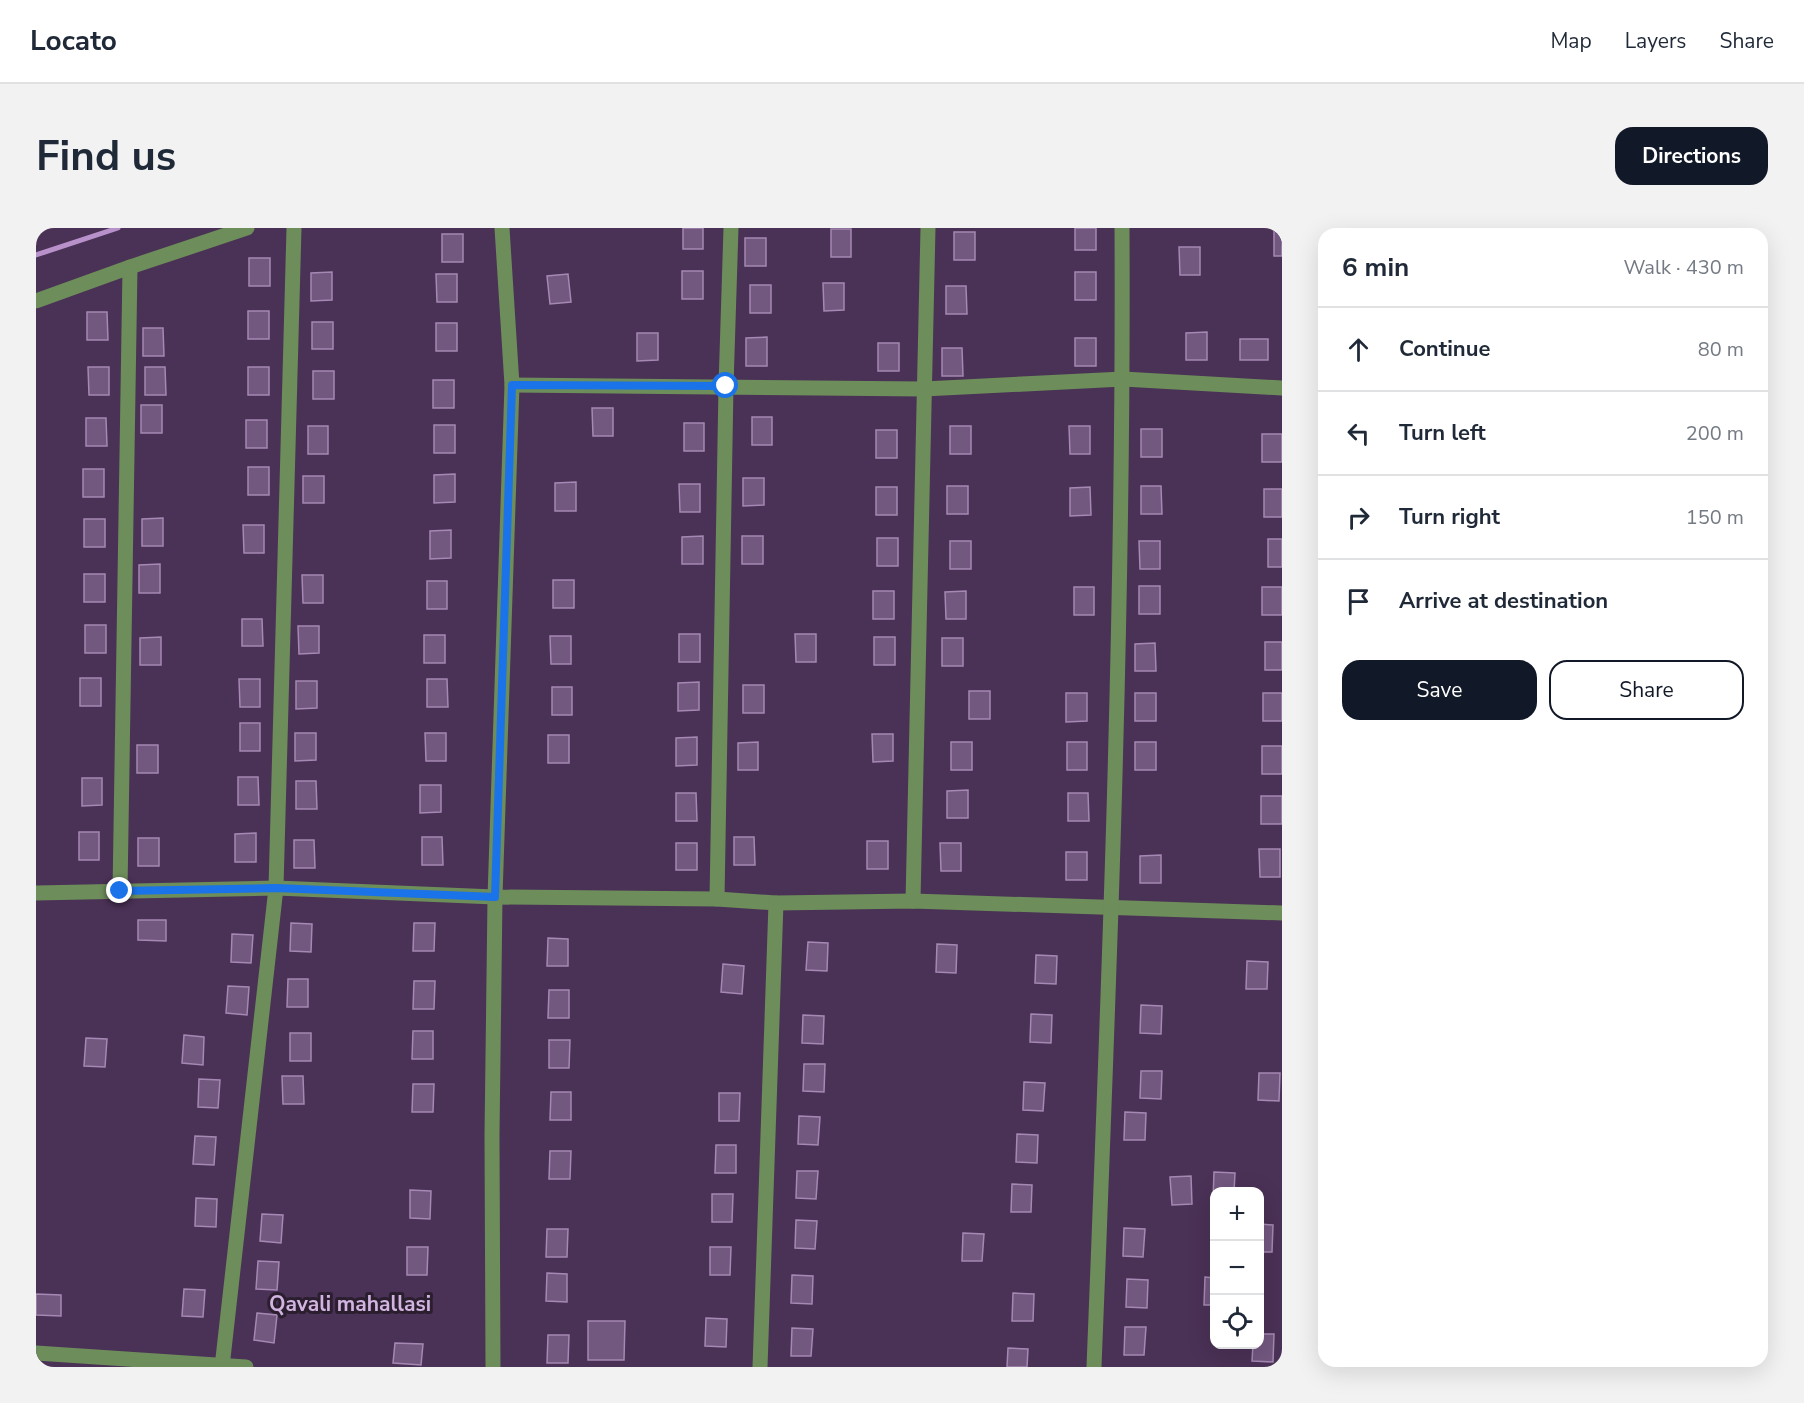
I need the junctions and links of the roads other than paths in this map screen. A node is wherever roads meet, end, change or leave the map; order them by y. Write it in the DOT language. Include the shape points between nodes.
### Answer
graph roads {
  1 [pos="247,228"];
  2 [pos="294,228"];
  3 [pos="502,228"];
  4 [pos="731,228"];
  5 [pos="928,228"];
  6 [pos="1122,228"];
  7 [pos="130,267"];
  8 [pos="36,300"];
  9 [pos="1123,379"];
  10 [pos="512,385"];
  11 [pos="726,386"];
  12 [pos="1282,388"];
  13 [pos="924,389"];
  14 [pos="276,888"];
  15 [pos="120,891"];
  16 [pos="36,893"];
  17 [pos="495,897"];
  18 [pos="717,899"];
  19 [pos="913,902"];
  20 [pos="776,903"];
  21 [pos="1112,909"];
  22 [pos="1282,914"];
  23 [pos="36,1353"];
  24 [pos="222,1366"];
  25 [pos="246,1367"];
  26 [pos="493,1367"];
  27 [pos="760,1367"];
  28 [pos="1094,1367"];
  1 -- 7 [label="street"];
  2 -- 14 [label="street"];
  3 -- 10 [label="street"];
  4 -- 11 [label="street"];
  5 -- 13 [label="street"];
  6 -- 9 [label="street"];
  7 -- 8 [label="street"];
  7 -- 15 [label="street"];
  9 -- 12 [label="street"];
  9 -- 13 [label="street"];
  9 -- 21 [label="street"];
  10 -- 11 [label="street"];
  10 -- 17 [label="street"];
  11 -- 13 [label="street"];
  11 -- 18 [label="street"];
  13 -- 19 [label="street"];
  14 -- 15 [label="street"];
  14 -- 17 [label="street"];
  14 -- 24 [label="street"];
  15 -- 16 [label="street"];
  17 -- 18 [label="street"];
  17 -- 26 [label="street"];
  18 -- 20 [label="street"];
  19 -- 20 [label="street"];
  19 -- 21 [label="street"];
  20 -- 27 [label="street"];
  21 -- 22 [label="street"];
  21 -- 28 [label="street"];
  23 -- 24 [label="street"];
  24 -- 25 [label="street"];
}
